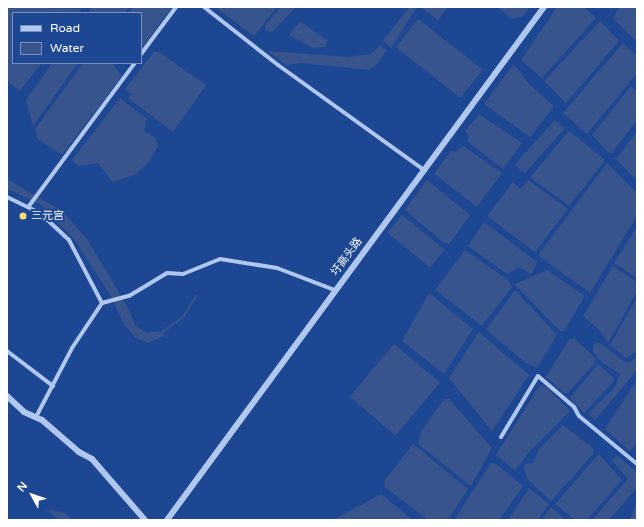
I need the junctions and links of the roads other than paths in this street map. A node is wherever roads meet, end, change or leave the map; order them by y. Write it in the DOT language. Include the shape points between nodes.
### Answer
graph roads {
  1 [pos="176,7"];
  2 [pos="204,7"];
  3 [pos="544,7"];
  4 [pos="142,53"];
  5 [pos="133,64"];
  6 [pos="424,170"];
  7 [pos="7,197"];
  8 [pos="29,206"];
  9 [pos="335,290"];
  10 [pos="102,303"];
  11 [pos="7,351"];
  12 [pos="53,386"];
  13 [pos="7,396"];
  14 [pos="36,417"];
  15 [pos="501,437"];
  16 [pos="637,464"];
  17 [pos="145,520"];
  18 [pos="167,520"];
  1 -- 4 [label="street"];
  2 -- 6 [label="street" via="278,65"];
  3 -- 6 [label="street, 圩高头路"];
  5 -- 8 [label="street"];
  6 -- 9 [label="street, 圩高头路"];
  7 -- 8 [label="street"];
  8 -- 10 [label="street" via="40,212 69,240"];
  9 -- 10 [label="street" via="277,268 220,259 183,274 167,273 125,297"];
  9 -- 18 [label="street, 圩高头路"];
  10 -- 12 [label="street" via="72,348"];
  11 -- 12 [label="street"];
  12 -- 14 [label="street"];
  13 -- 14 [label="street" via="24,412"];
  14 -- 17 [label="street" via="92,459"];
  15 -- 16 [label="street" via="538,376 574,407 579,416"];
}
